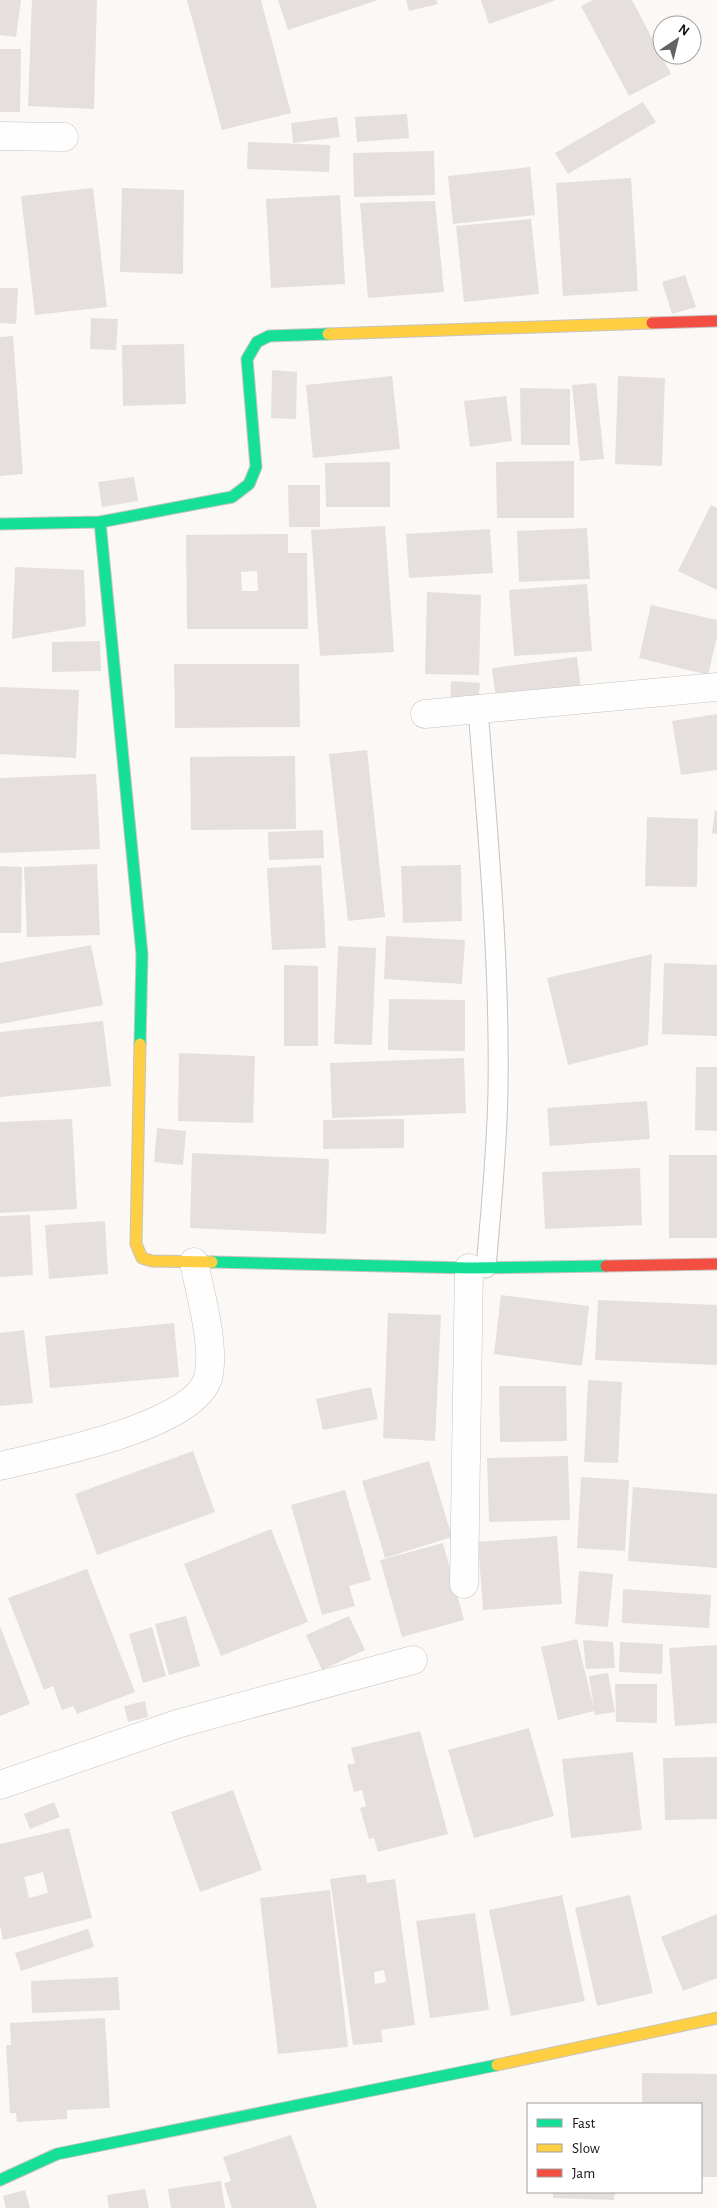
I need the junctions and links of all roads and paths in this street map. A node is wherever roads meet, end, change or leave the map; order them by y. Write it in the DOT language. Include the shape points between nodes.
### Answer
graph roads {
  1 [pos="0,136"];
  2 [pos="64,137"];
  3 [pos="717,321"];
  4 [pos="100,522"];
  5 [pos="0,524"];
  6 [pos="717,687"];
  7 [pos="478,709"];
  8 [pos="425,714"];
  9 [pos="194,1262"];
  10 [pos="717,1264"];
  11 [pos="477,1268"];
  12 [pos="0,1466"];
  13 [pos="464,1584"];
  14 [pos="413,1660"];
  15 [pos="0,1784"];
  16 [pos="717,2018"];
  17 [pos="0,2180"];
  1 -- 2 [label="street"];
  3 -- 4 [label="street" via="269,336 257,342 247,359 256,467 249,484 232,497"];
  4 -- 5 [label="street"];
  4 -- 9 [label="street" via="142,954 136,1244 142,1258"];
  6 -- 7 [label="street"];
  7 -- 8 [label="street"];
  7 -- 11 [label="lane" via="498,1012 495,1167"];
  9 -- 11 [label="street"];
  9 -- 12 [label="street" via="210,1347 208,1376 203,1390 178,1410 112,1439"];
  10 -- 11 [label="street"];
  11 -- 13 [label="street"];
  14 -- 15 [label="street" via="177,1724"];
  16 -- 17 [label="street" via="57,2154"];
}
